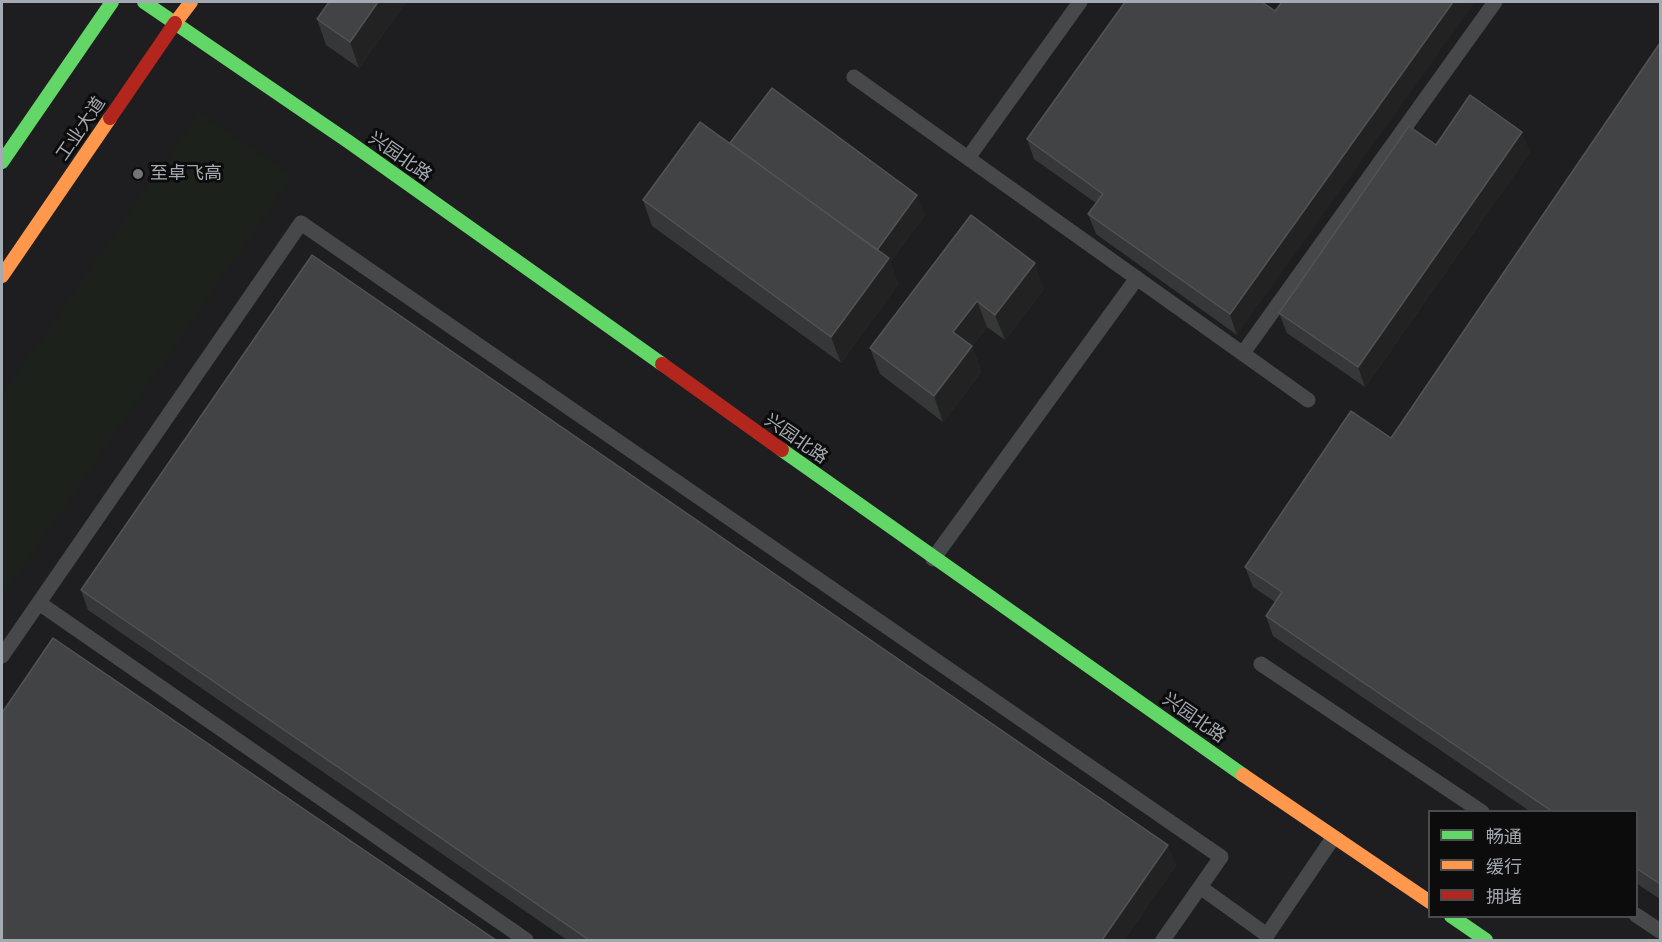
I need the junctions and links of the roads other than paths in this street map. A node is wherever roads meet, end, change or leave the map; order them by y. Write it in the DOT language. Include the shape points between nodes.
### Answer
graph roads {
  1 [pos="112,2"];
  2 [pos="144,2"];
  3 [pos="191,2"];
  4 [pos="1080,2"];
  5 [pos="1495,2"];
  6 [pos="175,23"];
  7 [pos="854,77"];
  8 [pos="968,158"];
  9 [pos="2,162"];
  10 [pos="2,276"];
  11 [pos="1137,278"];
  12 [pos="1243,354"];
  13 [pos="1308,400"];
  14 [pos="933,558"];
  15 [pos="39,603"];
  16 [pos="2,656"];
  17 [pos="1261,664"];
  18 [pos="1479,810"];
  19 [pos="1333,838"];
  20 [pos="1200,888"];
  21 [pos="1428,901"];
  22 [pos="1638,916"];
  23 [pos="1454,918"];
  24 [pos="1660,931"];
  25 [pos="526,940"];
  26 [pos="1163,940"];
  27 [pos="1486,940"];
  1 -- 9 [label="main road"];
  2 -- 6 [label="main road, 兴园北路"];
  3 -- 6 [label="main road, 工业大道"];
  4 -- 8 [label="lane"];
  5 -- 12 [label="lane"];
  6 -- 10 [label="main road, 工业大道"];
  6 -- 14 [label="main road, 兴园北路"];
  7 -- 8 [label="lane"];
  8 -- 11 [label="lane"];
  11 -- 12 [label="lane"];
  11 -- 14 [label="lane"];
  12 -- 13 [label="lane"];
  14 -- 19 [label="main road, 兴园北路"];
  15 -- 16 [label="lane"];
  15 -- 20 [label="lane" via="301,223 1221,857"];
  15 -- 25 [label="lane"];
  17 -- 18 [label="lane"];
  19 -- 20 [label="lane" via="1267,935"];
  19 -- 21 [label="main road, 兴园北路"];
  20 -- 26 [label="lane"];
  22 -- 24 [label="lane"];
  23 -- 27 [label="main road"];
}
